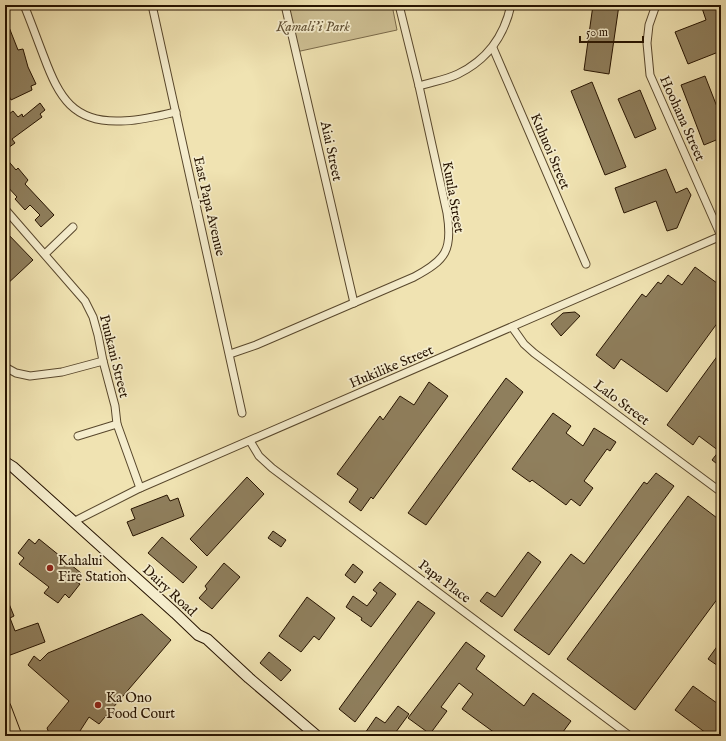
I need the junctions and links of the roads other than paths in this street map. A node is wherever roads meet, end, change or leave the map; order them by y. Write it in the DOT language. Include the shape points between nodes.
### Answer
graph roads {
  1 [pos="24,5"];
  2 [pos="152,5"];
  3 [pos="285,5"];
  4 [pos="399,5"];
  5 [pos="510,5"];
  6 [pos="656,5"];
  7 [pos="492,48"];
  8 [pos="419,86"];
  9 [pos="176,112"];
  10 [pos="5,209"];
  11 [pos="73,227"];
  12 [pos="721,236"];
  13 [pos="45,254"];
  14 [pos="586,264"];
  15 [pos="354,303"];
  16 [pos="512,327"];
  17 [pos="230,354"];
  18 [pos="103,361"];
  19 [pos="5,368"];
  20 [pos="242,413"];
  21 [pos="117,424"];
  22 [pos="78,436"];
  23 [pos="250,441"];
  24 [pos="5,462"];
  25 [pos="140,488"];
  26 [pos="721,492"];
  27 [pos="73,522"];
  28 [pos="5,707"];
  29 [pos="16,736"];
  30 [pos="317,736"];
  31 [pos="630,736"];
  1 -- 9 [label="street" via="53,80 60,93 81,113 96,119 120,121"];
  2 -- 9 [label="street, East Papa Avenue"];
  3 -- 15 [label="street, Aiai Street"];
  4 -- 8 [label="street, Kuula Street"];
  5 -- 7 [label="street" via="508,18"];
  6 -- 12 [label="street, Hoohana Street" via="649,25 647,42 650,75"];
  7 -- 8 [label="street" via="481,59 457,74"];
  7 -- 14 [label="street, Kuhuoi Street"];
  8 -- 15 [label="street, Kuula Street" via="446,213 449,242 438,262 425,271"];
  9 -- 17 [label="street, East Papa Avenue"];
  10 -- 13 [label="street, Puukani Street"];
  11 -- 13 [label="street"];
  12 -- 16 [label="street, Hukilike Street"];
  13 -- 18 [label="street, Puukani Street" via="85,301 93,317"];
  15 -- 17 [label="street, Kuula Street"];
  16 -- 23 [label="street, Hukilike Street"];
  16 -- 26 [label="street, Lalo Street" via="534,353"];
  17 -- 20 [label="street, East Papa Avenue"];
  18 -- 19 [label="street" via="62,372 30,376"];
  18 -- 21 [label="street, Puukani Street"];
  21 -- 22 [label="street"];
  21 -- 25 [label="street, Puukani Street"];
  23 -- 25 [label="street, Hukilike Street"];
  23 -- 31 [label="street, Papa Place" via="259,456 272,468"];
  24 -- 27 [label="main road, Dairy Road"];
  25 -- 27 [label="street, Hukilike Street"];
  27 -- 30 [label="main road, Dairy Road" via="198,635 207,639"];
  28 -- 29 [label="main road"];
}
